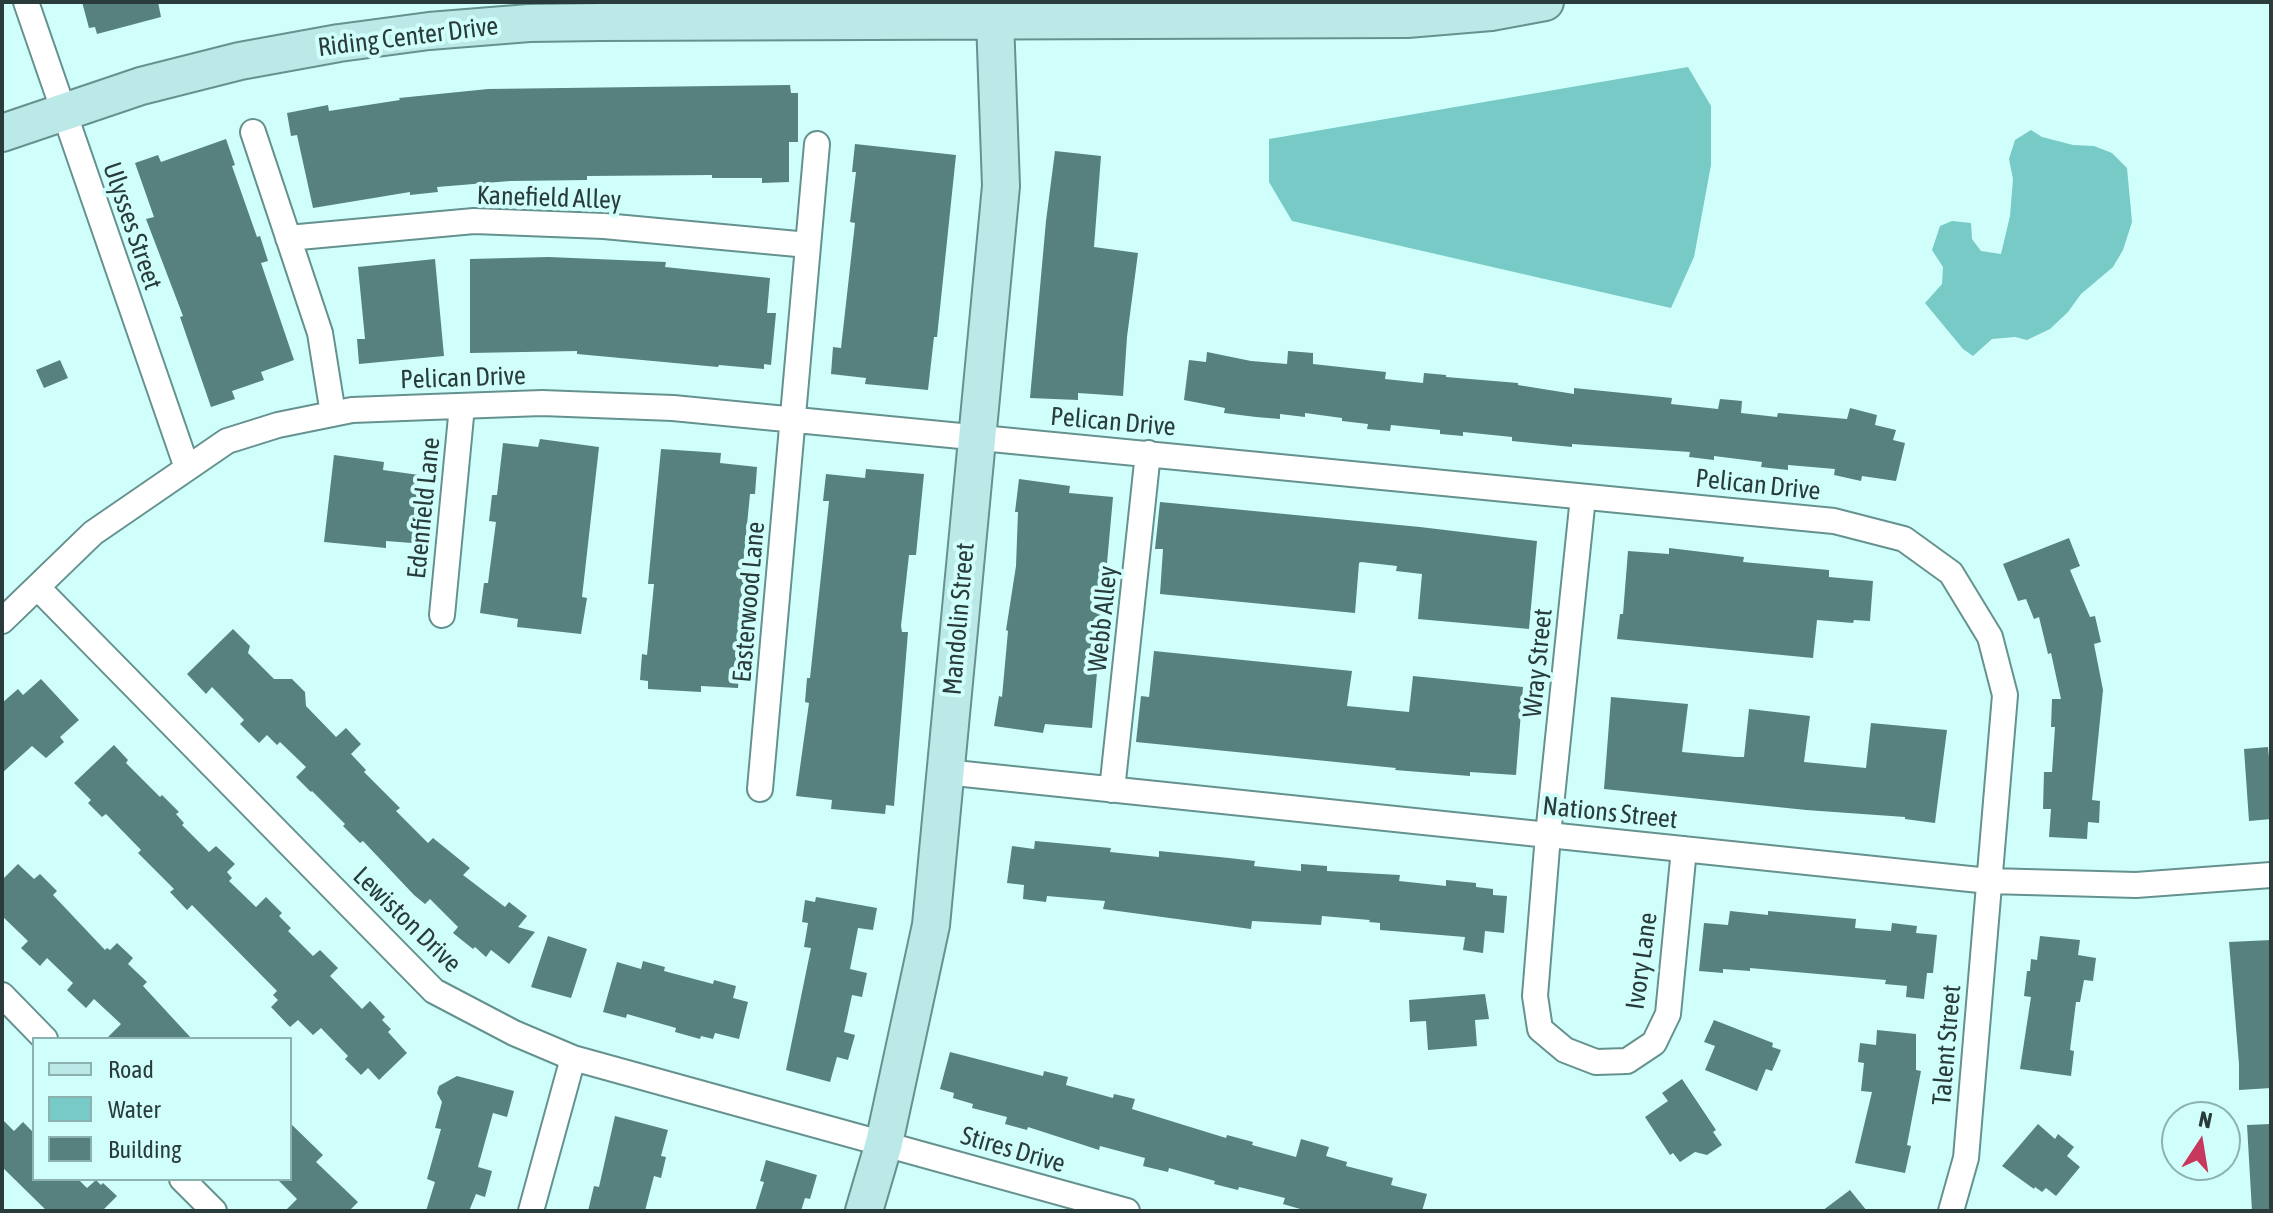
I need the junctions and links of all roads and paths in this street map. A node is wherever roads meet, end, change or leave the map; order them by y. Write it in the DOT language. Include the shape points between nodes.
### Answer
graph roads {
  1 [pos="26,2"];
  2 [pos="1545,2"];
  3 [pos="708,12"];
  4 [pos="995,20"];
  5 [pos="62,111"];
  6 [pos="253,132"];
  7 [pos="2,133"];
  8 [pos="817,144"];
  9 [pos="288,238"];
  10 [pos="808,245"];
  11 [pos="462,406"];
  12 [pos="333,414"];
  13 [pos="794,419"];
  14 [pos="976,437"];
  15 [pos="1148,453"];
  16 [pos="187,468"];
  17 [pos="1583,497"];
  18 [pos="38,588"];
  19 [pos="442,615"];
  20 [pos="2,621"];
  21 [pos="945,772"];
  22 [pos="760,789"];
  23 [pos="1112,790"];
  24 [pos="1548,835"];
  25 [pos="1684,849"];
  26 [pos="2271,875"];
  27 [pos="1989,881"];
  28 [pos="2,995"];
  29 [pos="43,1037"];
  30 [pos="573,1058"];
  31 [pos="884,1143"];
  32 [pos="184,1181"];
  33 [pos="1958,1209"];
  34 [pos="214,1211"];
  35 [pos="531,1211"];
  36 [pos="864,1211"];
  37 [pos="1127,1211"];
  1 -- 5 [label="street, Ulysses Street"];
  2 -- 4 [label="street, Riding Center Drive" via="1407,19"];
  3 -- 4 [label="street, Riding Center Drive"];
  3 -- 5 [label="street, Riding Center Drive" via="429,31 339,43 226,65"];
  4 -- 14 [label="street, Mandolin Street" via="1001,186"];
  5 -- 7 [label="street, Riding Center Drive"];
  5 -- 16 [label="street, Ulysses Street"];
  6 -- 9 [label="street"];
  8 -- 10 [label="street"];
  9 -- 10 [label="street, Kanefield Alley" via="474,221 604,226"];
  9 -- 12 [label="street" via="320,333"];
  10 -- 13 [label="street"];
  11 -- 12 [label="street, Pelican Drive"];
  11 -- 13 [label="street, Pelican Drive" via="673,408"];
  11 -- 19 [label="street, Edenfield Lane"];
  12 -- 16 [label="street, Pelican Drive" via="227,441"];
  13 -- 14 [label="street, Pelican Drive"];
  13 -- 22 [label="street, Easterwood Lane"];
  14 -- 15 [label="street, Pelican Drive"];
  14 -- 21 [label="street, Mandolin Street"];
  15 -- 17 [label="street, Pelican Drive"];
  15 -- 23 [label="street, Webb Alley"];
  16 -- 18 [label="street, Pelican Drive" via="93,533"];
  17 -- 24 [label="street, Wray Street"];
  17 -- 27 [label="street, Pelican Drive" via="1834,521 1904,539 1951,573 1990,637 2005,695"];
  18 -- 20 [label="street, Pelican Drive"];
  18 -- 30 [label="street, Lewiston Drive" via="434,991"];
  21 -- 23 [label="street, Nations Street"];
  21 -- 31 [label="street, Mandolin Street" via="931,925"];
  23 -- 24 [label="street, Nations Street"];
  24 -- 25 [label="street, Nations Street"];
  24 -- 25 [label="street, Ivory Lane" via="1535,996 1540,1029 1565,1050 1596,1062 1627,1061 1654,1043 1668,1014"];
  25 -- 27 [label="street, Nations Street"];
  26 -- 27 [label="street, Nations Street" via="2136,885"];
  27 -- 33 [label="street, Talent Street"];
  28 -- 29 [label="street"];
  30 -- 31 [label="street, Lewiston Drive"];
  30 -- 35 [label="street"];
  31 -- 36 [label="street, Mandolin Street"];
  31 -- 37 [label="street, Stires Drive"];
  32 -- 34 [label="street"];
}
